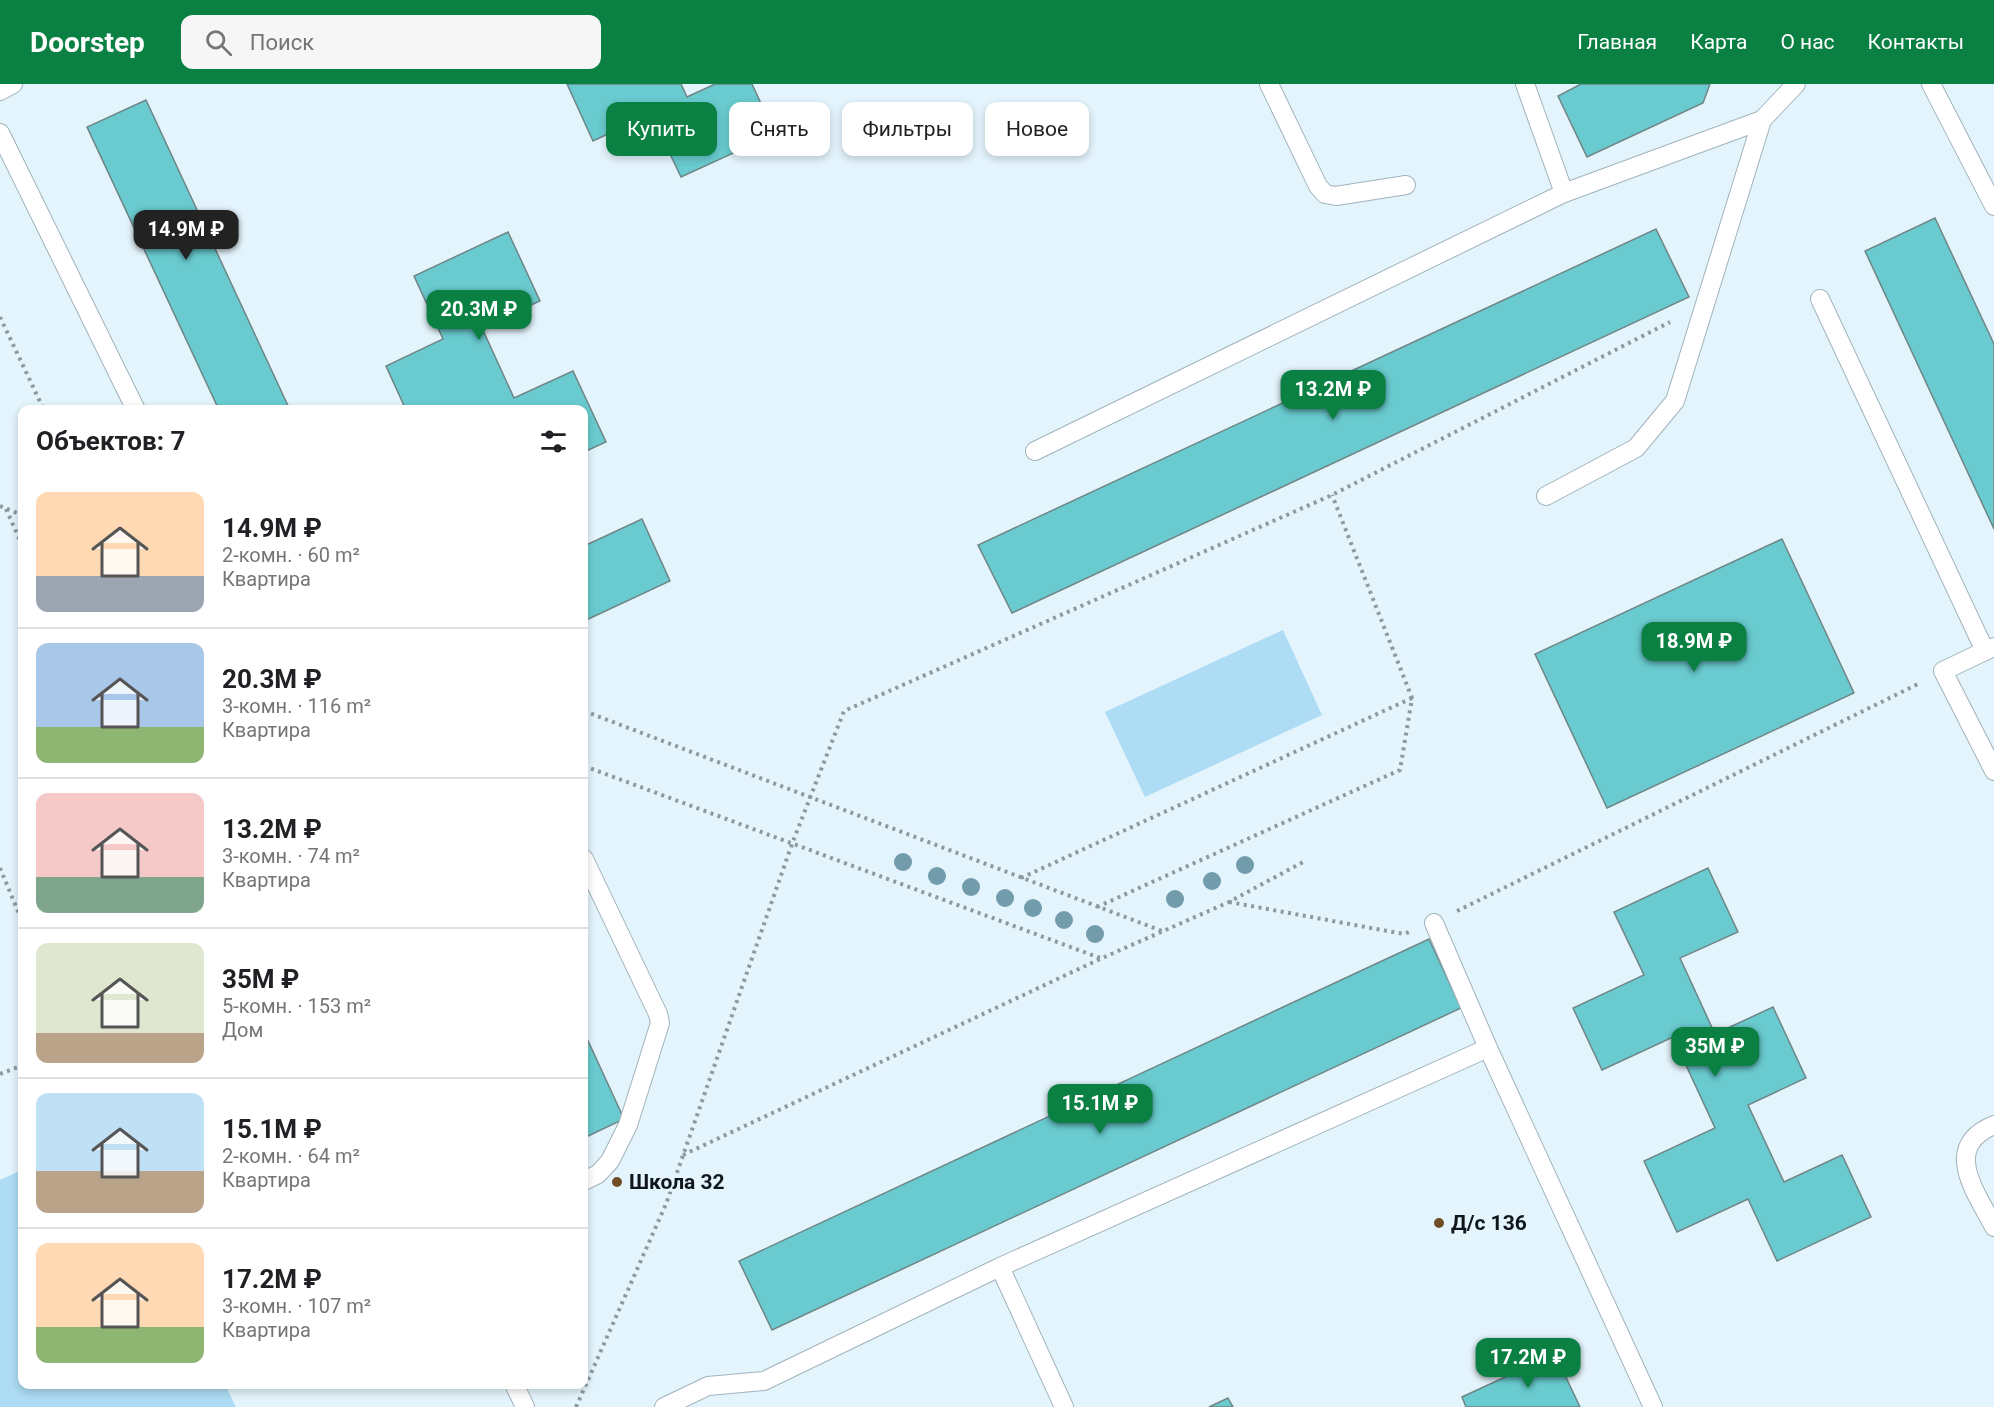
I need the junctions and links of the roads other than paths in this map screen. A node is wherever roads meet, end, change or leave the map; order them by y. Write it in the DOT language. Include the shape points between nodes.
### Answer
graph roads {
  1 [pos="13,84"];
  2 [pos="1269,84"];
  3 [pos="1525,84"];
  4 [pos="1796,84"];
  5 [pos="1931,84"];
  6 [pos="0,92"];
  7 [pos="1762,120"];
  8 [pos="0,133"];
  9 [pos="1406,185"];
  10 [pos="1564,193"];
  11 [pos="1994,206"];
  12 [pos="1820,299"];
  13 [pos="134,405"];
  14 [pos="1035,451"];
  15 [pos="1546,496"];
  16 [pos="1989,649"];
  17 [pos="1994,771"];
  18 [pos="588,867"];
  19 [pos="1434,922"];
  20 [pos="1488,1048"];
  21 [pos="1994,1125"];
  22 [pos="588,1179"];
  23 [pos="1994,1227"];
  24 [pos="1000,1267"];
  25 [pos="516,1389"];
  26 [pos="525,1407"];
  27 [pos="664,1407"];
  28 [pos="1065,1407"];
  29 [pos="1653,1407"];
  1 -- 6 [label="lane"];
  2 -- 9 [label="lane" via="1325,194 1336,196"];
  3 -- 10 [label="lane"];
  4 -- 7 [label="lane"];
  5 -- 11 [label="lane"];
  7 -- 10 [label="lane"];
  7 -- 15 [label="lane" via="1675,401 1636,448"];
  8 -- 13 [label="lane"];
  10 -- 14 [label="lane"];
  12 -- 16 [label="lane"];
  16 -- 17 [label="lane" via="1943,671"];
  18 -- 22 [label="lane" via="660,1023 628,1125 610,1161"];
  19 -- 20 [label="lane"];
  20 -- 24 [label="lane"];
  20 -- 29 [label="lane"];
  21 -- 23 [label="lane" via="1974,1137 1965,1162"];
  24 -- 27 [label="lane" via="764,1381 708,1386"];
  24 -- 28 [label="lane"];
  25 -- 26 [label="lane"];
}
